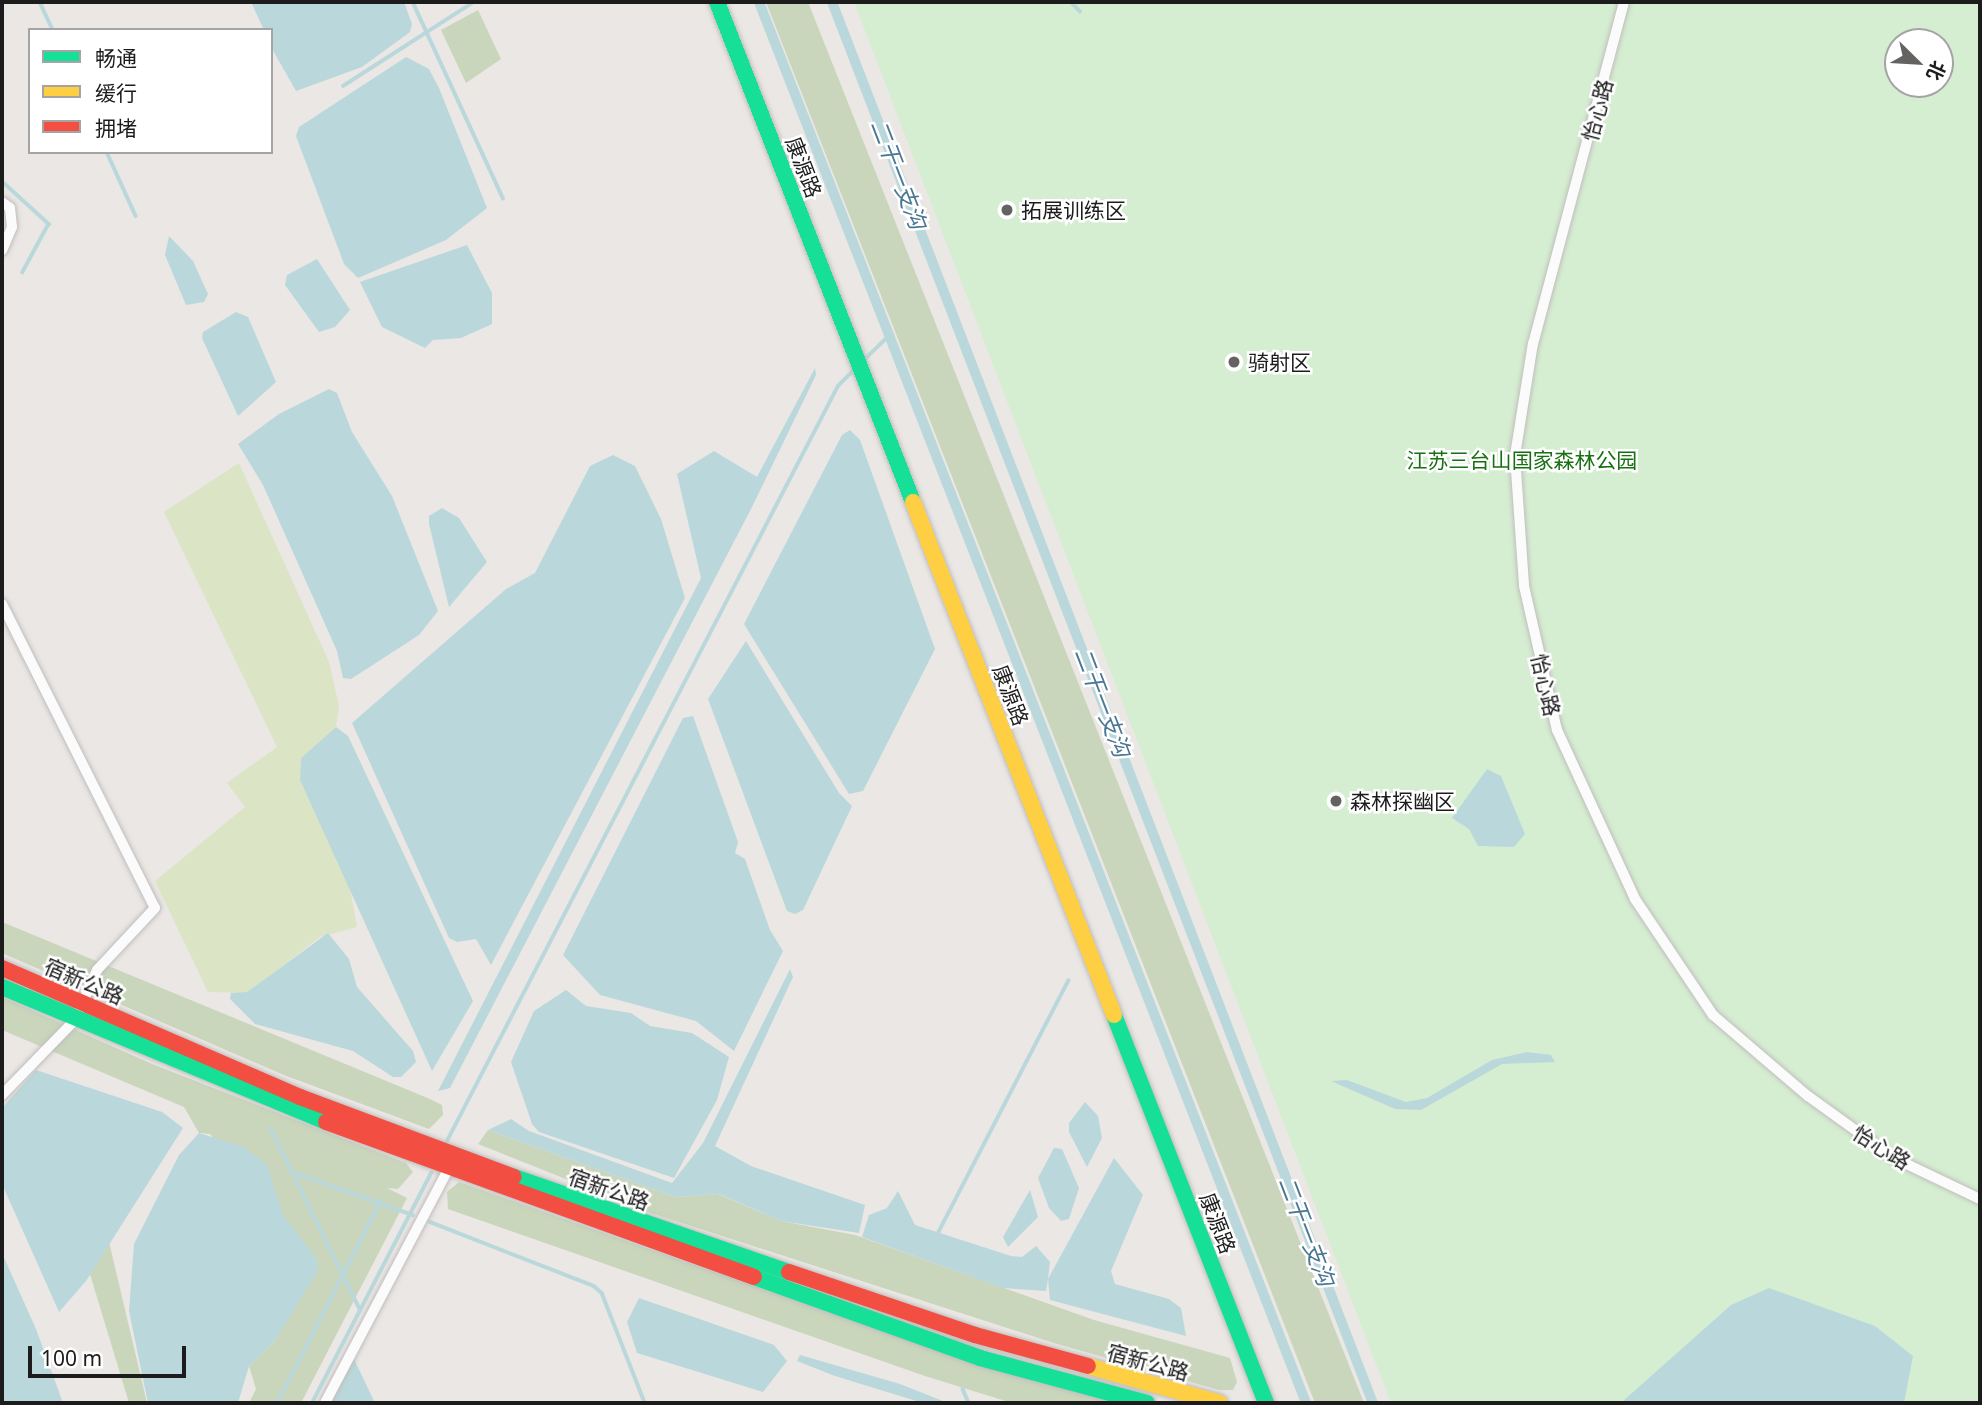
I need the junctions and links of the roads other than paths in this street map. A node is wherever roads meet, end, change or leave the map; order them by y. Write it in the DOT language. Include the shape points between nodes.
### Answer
graph roads {
  1 [pos="717,2"];
  2 [pos="1624,2"];
  3 [pos="2,202"];
  4 [pos="2,250"];
  5 [pos="2,604"];
  6 [pos="2,968"];
  7 [pos="2,987"];
  8 [pos="83,1003"];
  9 [pos="75,1020"];
  10 [pos="2,1095"];
  11 [pos="452,1162"];
  12 [pos="1980,1199"];
  13 [pos="325,1403"];
  14 [pos="1147,1403"];
  15 [pos="1220,1403"];
  16 [pos="1266,1403"];
  1 -- 16 [label="main road, 康源路"];
  2 -- 12 [label="street, 怡心路" via="1533,343 1515,456 1524,586 1557,730 1635,899 1713,1015 1808,1096 1894,1158"];
  3 -- 4 [label="street" via="12,216"];
  5 -- 8 [label="street" via="155,908 97,970"];
  6 -- 8 [label="main road, 宿新公路"];
  7 -- 9 [label="main road, 宿新公路"];
  8 -- 9 [label="street"];
  8 -- 11 [label="main road, 宿新公路"];
  9 -- 10 [label="street"];
  9 -- 11 [label="main road, 宿新公路"];
  11 -- 13 [label="street"];
  11 -- 14 [label="main road, 宿新公路" via="980,1358"];
  11 -- 15 [label="main road, 宿新公路" via="975,1335"];
}
